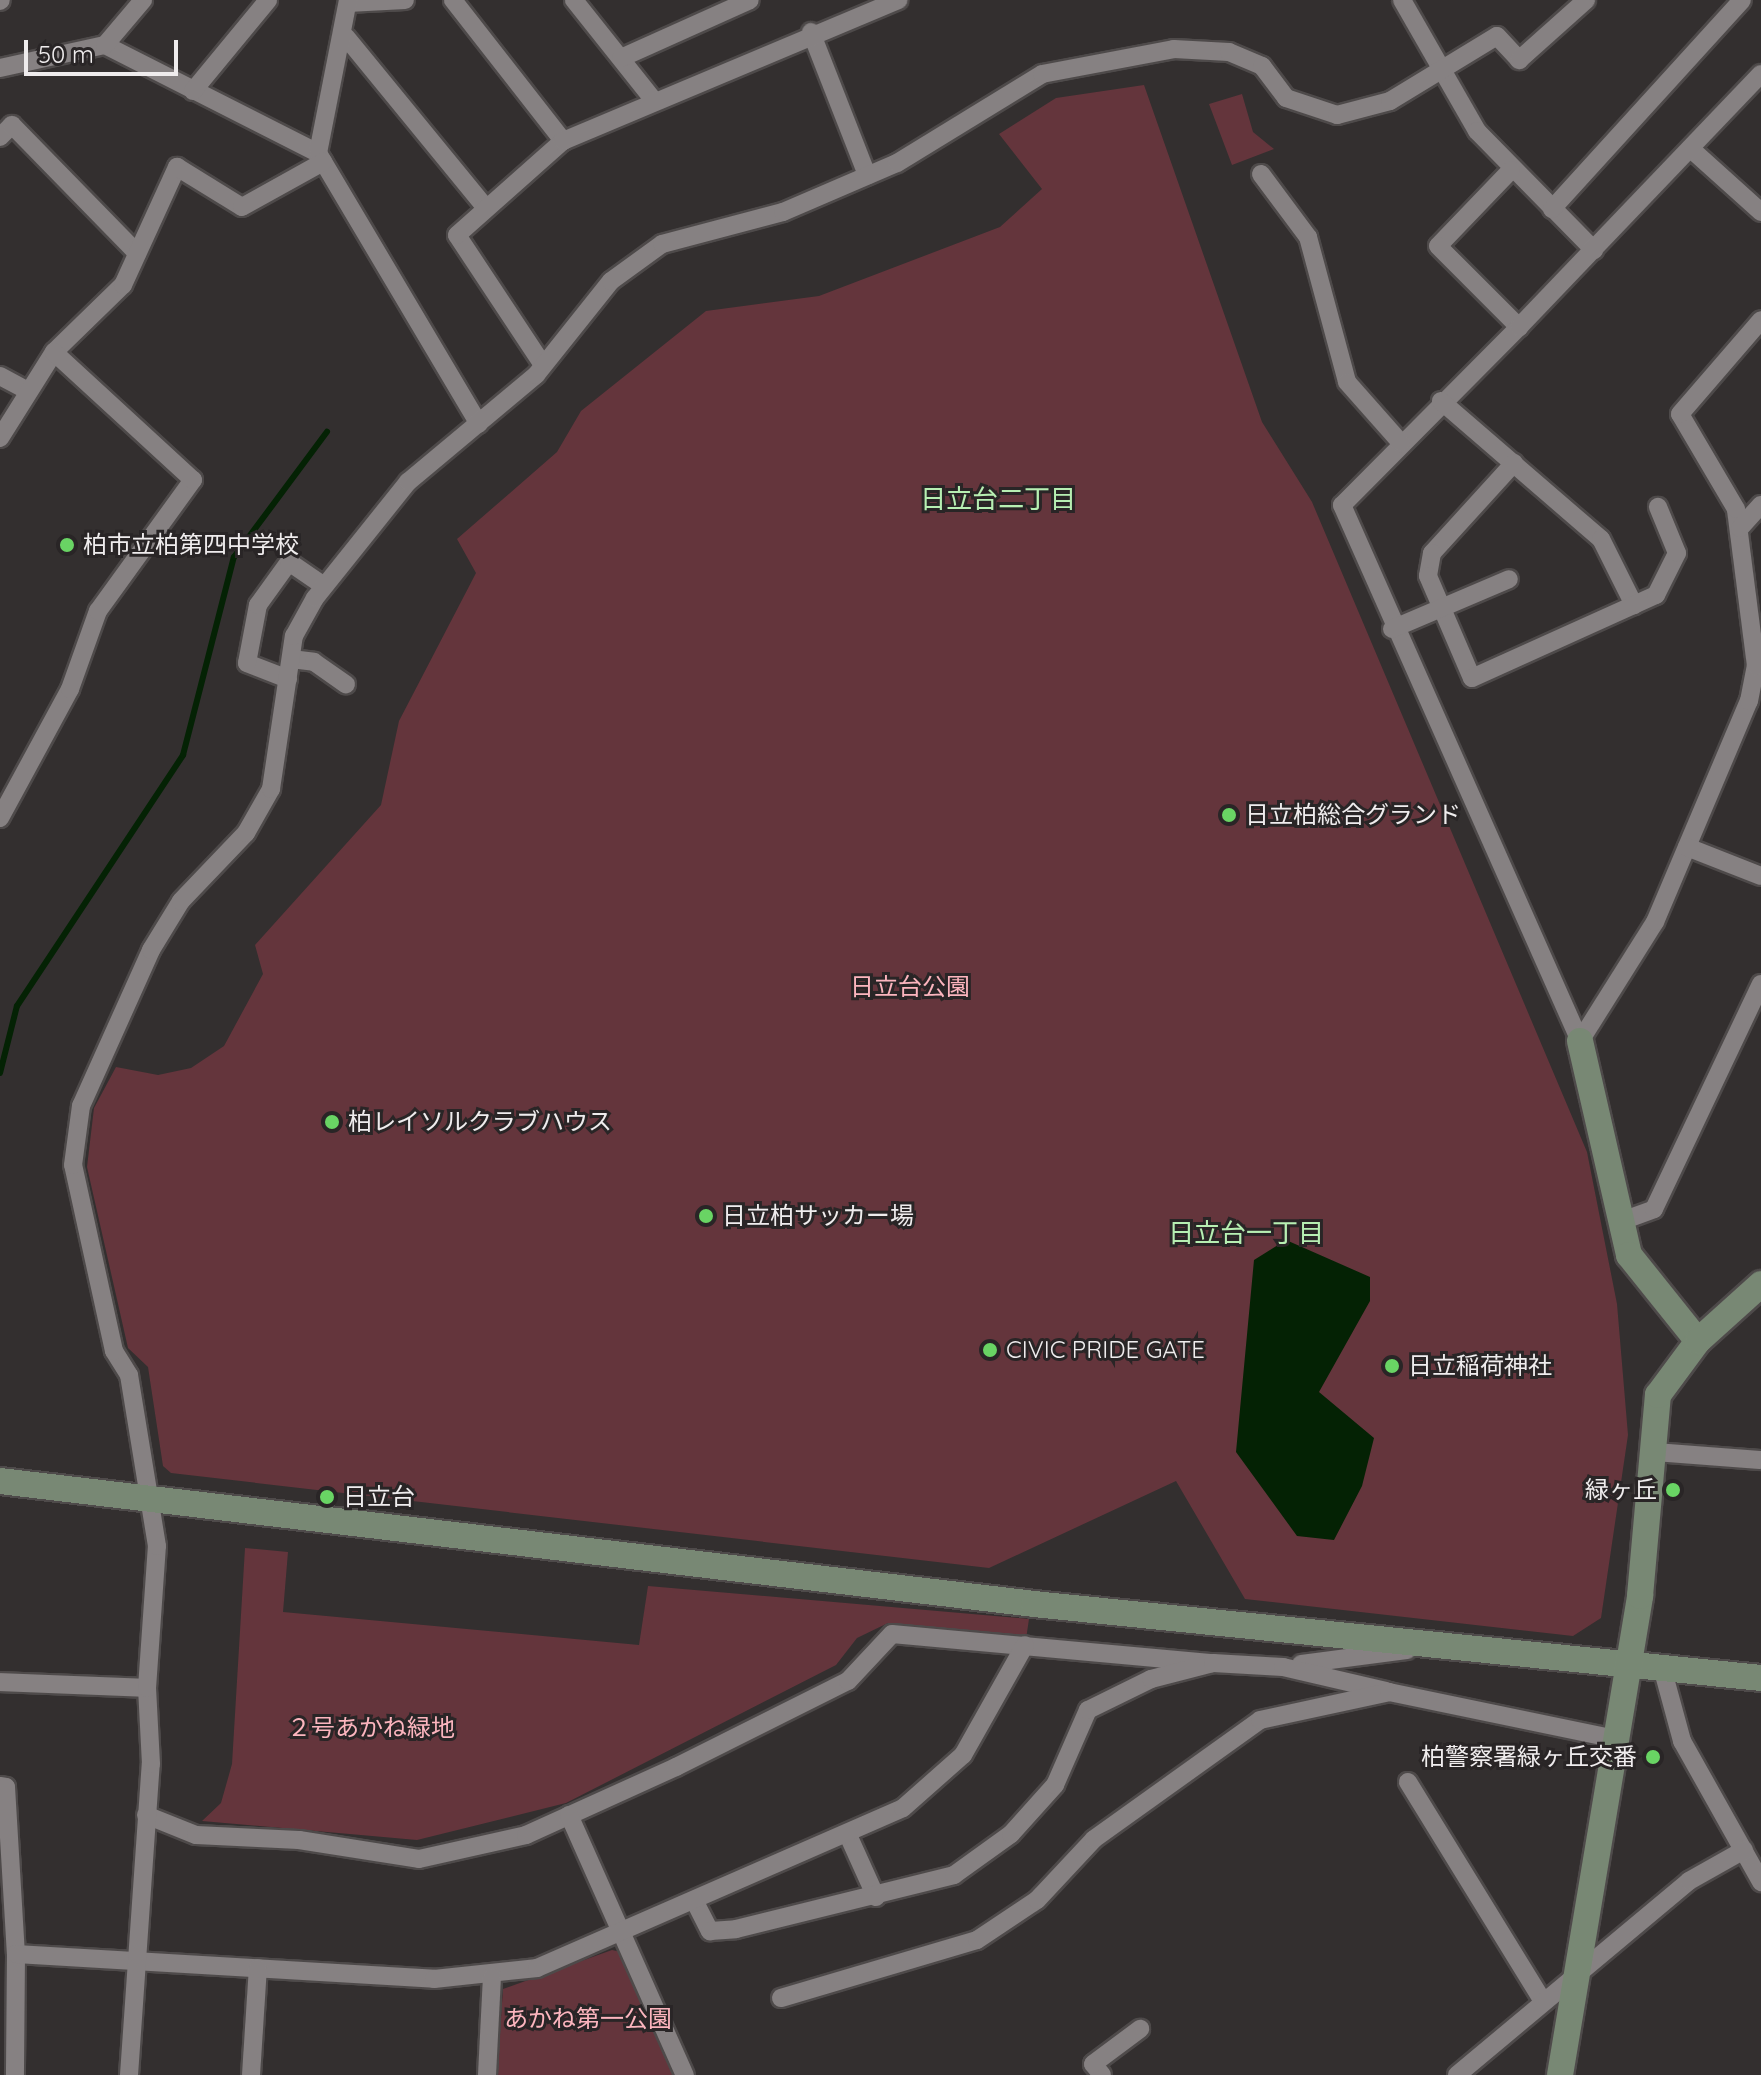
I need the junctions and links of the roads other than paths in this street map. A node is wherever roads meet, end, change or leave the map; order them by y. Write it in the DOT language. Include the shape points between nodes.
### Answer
graph roads {
  1 [pos="143,0"];
  2 [pos="268,0"];
  3 [pos="405,0"];
  4 [pos="453,0"];
  5 [pos="574,0"];
  6 [pos="750,0"];
  7 [pos="899,0"];
  8 [pos="1586,0"];
  9 [pos="1742,0"];
  10 [pos="348,1"];
  11 [pos="1409,3"];
  12 [pos="811,32"];
  13 [pos="346,37"];
  14 [pos="105,45"];
  15 [pos="621,58"];
  16 [pos="0,68"];
  17 [pos="1441,73"];
  18 [pos="1761,74"];
  19 [pos="193,91"];
  20 [pos="655,102"];
  21 [pos="0,137"];
  22 [pos="563,141"];
  23 [pos="1691,149"];
  24 [pos="320,157"];
  25 [pos="1511,170"];
  26 [pos="1261,174"];
  27 [pos="867,175"];
  28 [pos="486,208"];
  29 [pos="1552,209"];
  30 [pos="1761,212"];
  31 [pos="1594,250"];
  32 [pos="137,253"];
  33 [pos="1761,320"];
  34 [pos="1519,327"];
  35 [pos="54,352"];
  36 [pos="541,362"];
  37 [pos="0,376"];
  38 [pos="26,390"];
  39 [pos="1441,401"];
  40 [pos="479,424"];
  41 [pos="0,438"];
  42 [pos="1401,443"];
  43 [pos="1514,463"];
  44 [pos="1761,505"];
  45 [pos="1658,507"];
  46 [pos="1740,528"];
  47 [pos="1509,579"];
  48 [pos="1741,583"];
  49 [pos="1761,583"];
  50 [pos="324,586"];
  51 [pos="1634,605"];
  52 [pos="1441,607"];
  53 [pos="1392,629"];
  54 [pos="291,659"];
  55 [pos="288,679"];
  56 [pos="346,684"];
  57 [pos="0,818"];
  58 [pos="1687,847"];
  59 [pos="1761,876"];
  60 [pos="1761,984"];
  61 [pos="1580,1041"];
  62 [pos="1619,1222"];
  63 [pos="1761,1284"];
  64 [pos="1698,1341"];
  65 [pos="1654,1452"];
  66 [pos="1761,1460"];
  67 [pos="0,1481"];
  68 [pos="153,1501"];
  69 [pos="1025,1645"];
  70 [pos="1426,1647"];
  71 [pos="1213,1663"];
  72 [pos="1283,1667"];
  73 [pos="1629,1668"];
  74 [pos="1663,1671"];
  75 [pos="1761,1678"];
  76 [pos="0,1682"];
  77 [pos="147,1688"];
  78 [pos="1389,1692"];
  79 [pos="1612,1738"];
  80 [pos="1408,1782"];
  81 [pos="0,1786"];
  82 [pos="146,1815"];
  83 [pos="569,1815"];
  84 [pos="848,1835"];
  85 [pos="1744,1850"];
  86 [pos="1761,1882"];
  87 [pos="876,1897"];
  88 [pos="695,1902"];
  89 [pos="622,1934"];
  90 [pos="16,1954"];
  91 [pos="136,1961"];
  92 [pos="258,1968"];
  93 [pos="1577,1969"];
  94 [pos="492,1977"];
  95 [pos="781,1998"];
  96 [pos="1542,2000"];
  97 [pos="1140,2029"];
  98 [pos="15,2075"];
  99 [pos="129,2075"];
  100 [pos="251,2075"];
  101 [pos="487,2075"];
  102 [pos="685,2075"];
  103 [pos="1102,2075"];
  104 [pos="1457,2075"];
  105 [pos="1560,2075"];
  1 -- 14 [label="street"];
  2 -- 19 [label="street"];
  3 -- 10 [label="street"];
  4 -- 22 [label="street"];
  5 -- 15 [label="street"];
  6 -- 15 [label="street"];
  7 -- 12 [label="street"];
  8 -- 17 [label="street" via="1519,60 1497,36"];
  9 -- 29 [label="street"];
  10 -- 13 [label="street"];
  11 -- 17 [label="street"];
  12 -- 20 [label="street"];
  12 -- 27 [label="street"];
  13 -- 24 [label="street"];
  13 -- 28 [label="street"];
  14 -- 16 [label="street"];
  14 -- 19 [label="street"];
  15 -- 20 [label="street"];
  17 -- 25 [label="street"];
  17 -- 27 [label="street" via="1390,101 1337,115 1286,98 1262,66 1229,52 1136,54 1042,74"];
  18 -- 23 [label="street"];
  19 -- 24 [label="street"];
  20 -- 22 [label="street"];
  21 -- 32 [label="street" via="12,125"];
  22 -- 28 [label="street"];
  23 -- 30 [label="street"];
  23 -- 31 [label="street"];
  24 -- 32 [label="street" via="242,207 177,167"];
  24 -- 40 [label="street"];
  25 -- 29 [label="street"];
  25 -- 34 [label="street" via="1438,246"];
  26 -- 42 [label="street" via="1308,237 1347,382"];
  27 -- 36 [label="street" via="783,212 662,244 611,281"];
  28 -- 36 [label="street" via="457,235"];
  29 -- 31 [label="street"];
  31 -- 34 [label="street"];
  32 -- 35 [label="street" via="123,285"];
  33 -- 46 [label="street" via="1680,414"];
  34 -- 39 [label="street"];
  35 -- 38 [label="street"];
  35 -- 57 [label="street" via="193,480 98,611 70,689"];
  36 -- 40 [label="street" via="536,375"];
  37 -- 38 [label="street"];
  38 -- 41 [label="street"];
  39 -- 42 [label="street"];
  39 -- 43 [label="street"];
  40 -- 50 [label="street" via="408,482"];
  42 -- 53 [label="street" via="1342,505"];
  43 -- 51 [label="street" via="1601,539"];
  43 -- 52 [label="street" via="1432,553 1428,576"];
  44 -- 46 [label="street"];
  45 -- 51 [label="street" via="1677,553 1656,595"];
  46 -- 48 [label="street"];
  47 -- 52 [label="street"];
  48 -- 49 [label="street"];
  48 -- 58 [label="street" via="1756,666 1749,701"];
  50 -- 54 [label="street" via="294,636"];
  50 -- 55 [label="street" via="289,562 258,605 247,663"];
  51 -- 52 [label="street" via="1472,678"];
  52 -- 53 [label="street"];
  53 -- 61 [label="street"];
  54 -- 55 [label="street"];
  54 -- 56 [label="street" via="314,662"];
  55 -- 68 [label="street" via="271,789 246,833 181,901 151,950 81,1106 73,1165 114,1351 129,1375"];
  58 -- 59 [label="street"];
  58 -- 61 [label="street" via="1655,922"];
  60 -- 62 [label="street" via="1654,1209"];
  61 -- 62 [label="street"];
  62 -- 64 [label="street" via="1647,1286"];
  63 -- 64 [label="street"];
  64 -- 65 [label="street" via="1658,1395"];
  65 -- 66 [label="street"];
  65 -- 73 [label="street"];
  67 -- 68 [label="street"];
  68 -- 70 [label="street"];
  68 -- 77 [label="street" via="157,1546"];
  69 -- 71 [label="street"];
  69 -- 83 [label="street" via="892,1634 848,1681"];
  69 -- 84 [label="street" via="956,1763 903,1808"];
  70 -- 72 [label="street"];
  70 -- 73 [label="street"];
  71 -- 72 [label="street"];
  71 -- 87 [label="street" via="1112,1692 1088,1710 1055,1785 1011,1834 954,1875"];
  72 -- 78 [label="street"];
  73 -- 74 [label="street"];
  73 -- 79 [label="street"];
  74 -- 75 [label="street"];
  74 -- 85 [label="street" via="1682,1741"];
  76 -- 77 [label="street"];
  77 -- 82 [label="street"];
  78 -- 79 [label="street"];
  78 -- 95 [label="street" via="1260,1720 1094,1839 1037,1900 977,1940"];
  79 -- 93 [label="street"];
  80 -- 96 [label="street"];
  81 -- 90 [label="street" via="6,1787"];
  82 -- 83 [label="street" via="196,1835 299,1840 419,1859 488,1847"];
  82 -- 91 [label="street"];
  83 -- 89 [label="street"];
  84 -- 87 [label="street"];
  84 -- 88 [label="street"];
  85 -- 86 [label="street"];
  85 -- 93 [label="street" via="1689,1881"];
  87 -- 88 [label="street" via="710,1931"];
  88 -- 89 [label="street"];
  89 -- 94 [label="street"];
  89 -- 102 [label="street"];
  90 -- 91 [label="street"];
  90 -- 98 [label="street"];
  91 -- 92 [label="street"];
  91 -- 99 [label="street"];
  92 -- 94 [label="street"];
  92 -- 100 [label="street"];
  93 -- 96 [label="street"];
  93 -- 105 [label="street"];
  94 -- 101 [label="street"];
  96 -- 104 [label="street"];
  97 -- 103 [label="street" via="1093,2064"];
}
